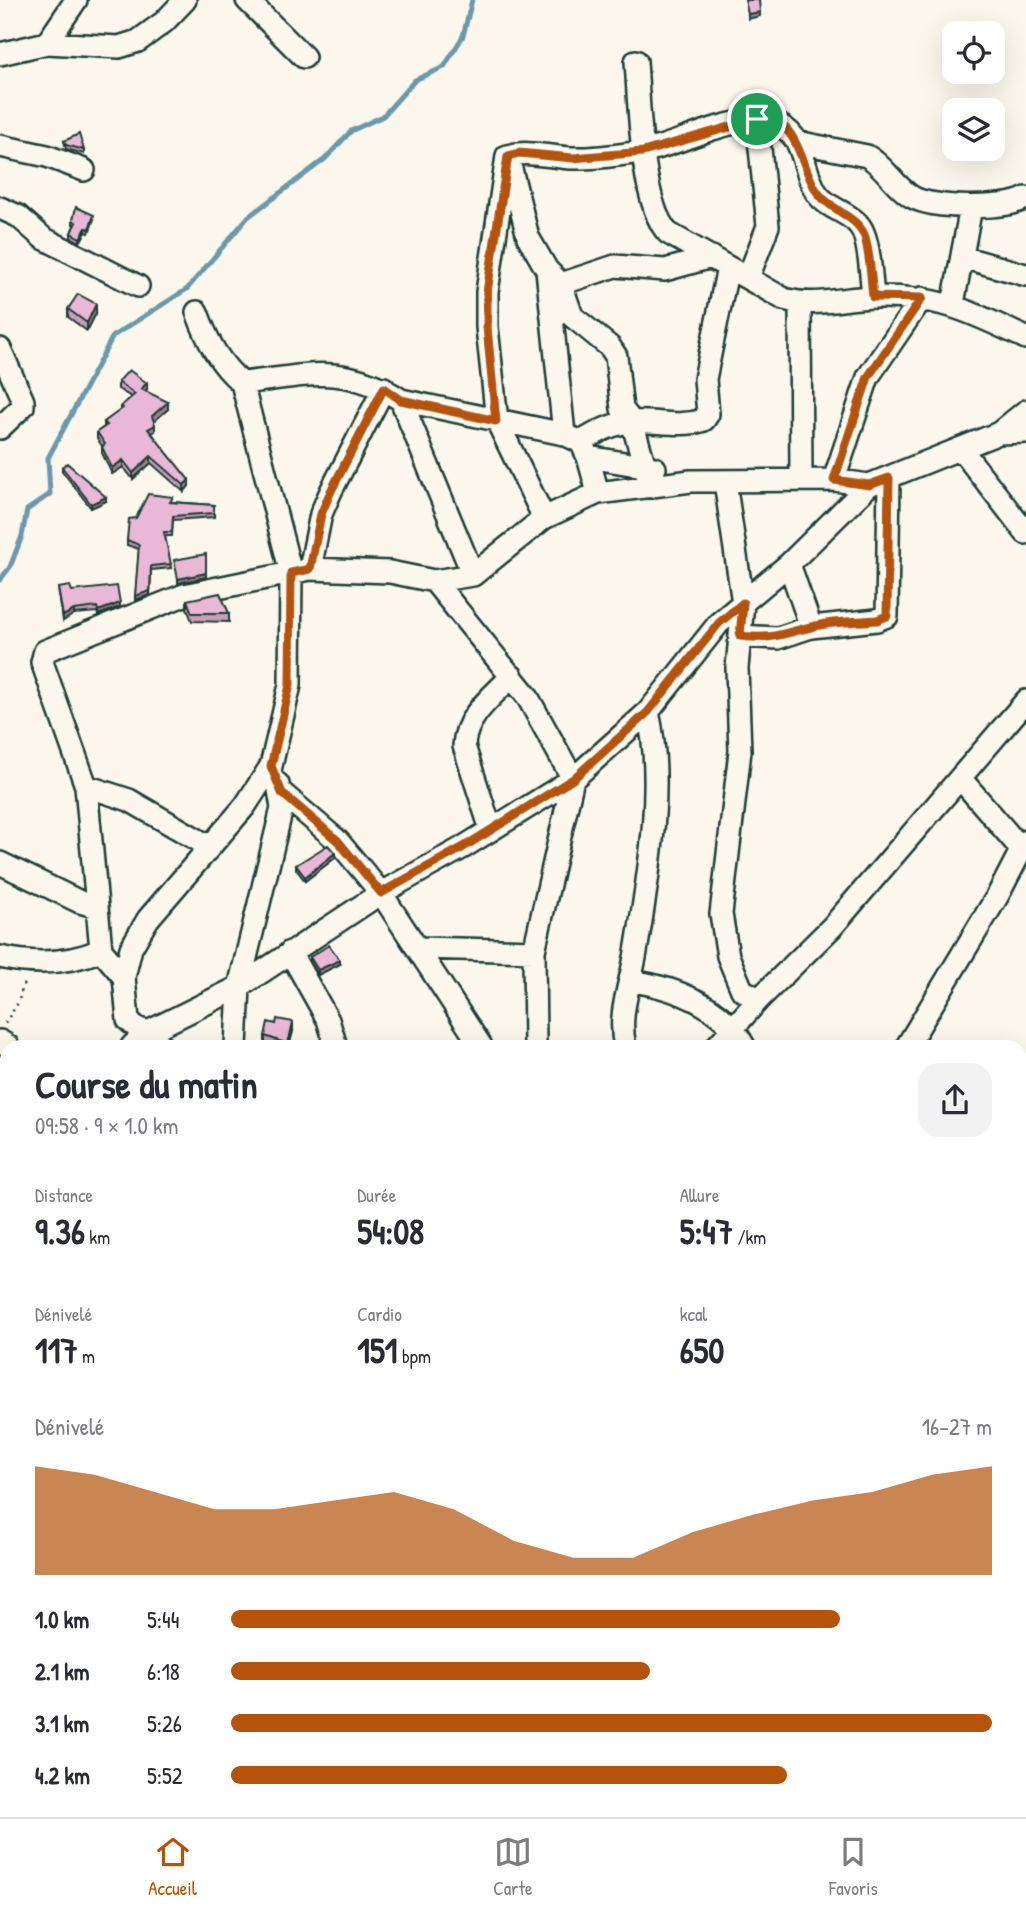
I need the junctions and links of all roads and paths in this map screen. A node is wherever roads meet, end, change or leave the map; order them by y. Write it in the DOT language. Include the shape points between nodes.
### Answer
graph roads {
  1 [pos="76,0"];
  2 [pos="185,0"];
  3 [pos="247,0"];
  4 [pos="47,43"];
  5 [pos="0,54"];
  6 [pos="304,57"];
  7 [pos="636,61"];
  8 [pos="757,119"];
  9 [pos="797,142"];
  10 [pos="0,146"];
  11 [pos="643,152"];
  12 [pos="508,156"];
  13 [pos="84,170"];
  14 [pos="1026,198"];
  15 [pos="971,207"];
  16 [pos="0,208"];
  17 [pos="962,257"];
  18 [pos="720,262"];
  19 [pos="1026,275"];
  20 [pos="554,277"];
  21 [pos="748,278"];
  22 [pos="138,286"];
  23 [pos="873,297"];
  24 [pos="922,298"];
  25 [pos="800,304"];
  26 [pos="953,304"];
  27 [pos="197,312"];
  28 [pos="1026,338"];
  29 [pos="0,349"];
  30 [pos="242,383"];
  31 [pos="392,394"];
  32 [pos="1026,411"];
  33 [pos="496,421"];
  34 [pos="632,422"];
  35 [pos="0,428"];
  36 [pos="1026,432"];
  37 [pos="999,433"];
  38 [pos="578,444"];
  39 [pos="961,449"];
  40 [pos="645,464"];
  41 [pos="801,480"];
  42 [pos="834,480"];
  43 [pos="691,481"];
  44 [pos="879,481"];
  45 [pos="725,482"];
  46 [pos="651,486"];
  47 [pos="598,493"];
  48 [pos="544,518"];
  49 [pos="1026,533"];
  50 [pos="789,564"];
  51 [pos="300,571"];
  52 [pos="473,575"];
  53 [pos="434,581"];
  54 [pos="743,603"];
  55 [pos="810,627"];
  56 [pos="740,636"];
  57 [pos="512,676"];
  58 [pos="1026,701"];
  59 [pos="648,712"];
  60 [pos="271,766"];
  61 [pos="960,778"];
  62 [pos="573,779"];
  63 [pos="86,786"];
  64 [pos="282,793"];
  65 [pos="491,830"];
  66 [pos="210,847"];
  67 [pos="1022,859"];
  68 [pos="0,863"];
  69 [pos="381,893"];
  70 [pos="97,907"];
  71 [pos="419,948"];
  72 [pos="101,950"];
  73 [pos="534,951"];
  74 [pos="290,952"];
  75 [pos="0,957"];
  76 [pos="30,963"];
  77 [pos="124,977"];
  78 [pos="632,981"];
  79 [pos="239,987"];
  80 [pos="758,999"];
  81 [pos="0,1032"];
  82 [pos="739,1037"];
  83 [pos="155,1039"];
  84 [pos="236,1040"];
  85 [pos="334,1040"];
  86 [pos="477,1040"];
  87 [pos="535,1040"];
  88 [pos="625,1040"];
  89 [pos="911,1040"];
  1 -- 4 [label="street"];
  2 -- 4 [label="street" via="164,22 129,44"];
  3 -- 6 [label="street"];
  4 -- 5 [label="street"];
  7 -- 11 [label="street"];
  8 -- 9 [label="street" via="783,126"];
  8 -- 11 [label="street"];
  8 -- 21 [label="street" via="768,226"];
  9 -- 15 [label="street" via="867,156 911,197"];
  9 -- 23 [label="street" via="816,192 832,209 858,223 865,237"];
  10 -- 13 [label="street"];
  11 -- 12 [label="street" via="573,158"];
  11 -- 18 [label="street" via="659,223 668,233"];
  12 -- 20 [label="street" via="528,237"];
  12 -- 33 [label="street" via="487,292"];
  14 -- 15 [label="street"];
  15 -- 17 [label="street"];
  16 -- 22 [label="street" via="18,216 43,239"];
  17 -- 19 [label="street"];
  17 -- 26 [label="street"];
  18 -- 20 [label="street" via="665,270 607,267"];
  18 -- 21 [label="street"];
  18 -- 34 [label="street" via="705,379 708,414 697,422 672,425"];
  20 -- 34 [label="street" via="572,316 616,356 622,409"];
  20 -- 38 [label="street"];
  21 -- 25 [label="street"];
  23 -- 24 [label="street"];
  23 -- 25 [label="street"];
  24 -- 26 [label="street"];
  24 -- 42 [label="street" via="868,377"];
  25 -- 41 [label="street"];
  26 -- 28 [label="street"];
  27 -- 30 [label="street" via="207,340"];
  29 -- 35 [label="street" via="23,401"];
  30 -- 31 [label="street" via="333,372 375,383"];
  30 -- 51 [label="street"];
  31 -- 33 [label="street"];
  31 -- 51 [label="street" via="331,491"];
  31 -- 52 [label="street"];
  32 -- 37 [label="street"];
  33 -- 38 [label="street"];
  33 -- 48 [label="street"];
  34 -- 38 [label="street" via="603,429"];
  34 -- 40 [label="street"];
  36 -- 37 [label="street"];
  37 -- 39 [label="street"];
  38 -- 40 [label="street"];
  38 -- 47 [label="street"];
  39 -- 44 [label="street"];
  39 -- 49 [label="street"];
  40 -- 43 [label="street"];
  40 -- 46 [label="street"];
  41 -- 42 [label="street"];
  41 -- 45 [label="street"];
  42 -- 44 [label="street"];
  43 -- 45 [label="street"];
  43 -- 46 [label="street"];
  44 -- 50 [label="street"];
  44 -- 55 [label="street" via="887,616"];
  45 -- 54 [label="street"];
  46 -- 47 [label="street"];
  47 -- 48 [label="street"];
  48 -- 52 [label="street"];
  50 -- 54 [label="street"];
  50 -- 55 [label="street"];
  51 -- 53 [label="street" via="390,572"];
  51 -- 60 [label="street" via="290,685"];
  51 -- 63 [label="street" via="184,595 45,651 42,662"];
  52 -- 53 [label="street"];
  53 -- 57 [label="street"];
  54 -- 56 [label="street"];
  54 -- 59 [label="street" via="719,623"];
  55 -- 56 [label="street" via="778,638"];
  56 -- 80 [label="street" via="740,751 721,914 733,968 743,990"];
  57 -- 62 [label="street"];
  57 -- 65 [label="street" via="472,718 464,733"];
  58 -- 61 [label="street"];
  59 -- 62 [label="street"];
  59 -- 78 [label="street" via="654,758 651,836"];
  60 -- 64 [label="street"];
  60 -- 66 [label="street" via="246,806"];
  61 -- 67 [label="street"];
  61 -- 80 [label="street" via="832,927"];
  62 -- 65 [label="street"];
  62 -- 73 [label="street"];
  63 -- 66 [label="street" via="129,800"];
  63 -- 70 [label="street"];
  64 -- 69 [label="street" via="338,841"];
  64 -- 79 [label="street"];
  65 -- 69 [label="street"];
  66 -- 77 [label="street" via="138,933"];
  67 -- 89 [label="street"];
  68 -- 70 [label="street"];
  69 -- 71 [label="street"];
  69 -- 74 [label="street"];
  70 -- 72 [label="street"];
  71 -- 73 [label="street"];
  71 -- 86 [label="street"];
  72 -- 76 [label="street" via="85,957"];
  72 -- 77 [label="street"];
  73 -- 87 [label="street"];
  74 -- 79 [label="street"];
  74 -- 85 [label="street"];
  75 -- 76 [label="street"];
  76 -- 81 [label="path" via="18,1003"];
  77 -- 83 [label="street" via="128,1020"];
  78 -- 82 [label="street" via="688,995"];
  78 -- 88 [label="street" via="623,1010"];
  79 -- 83 [label="street"];
  79 -- 84 [label="street"];
  80 -- 82 [label="street"];
}
